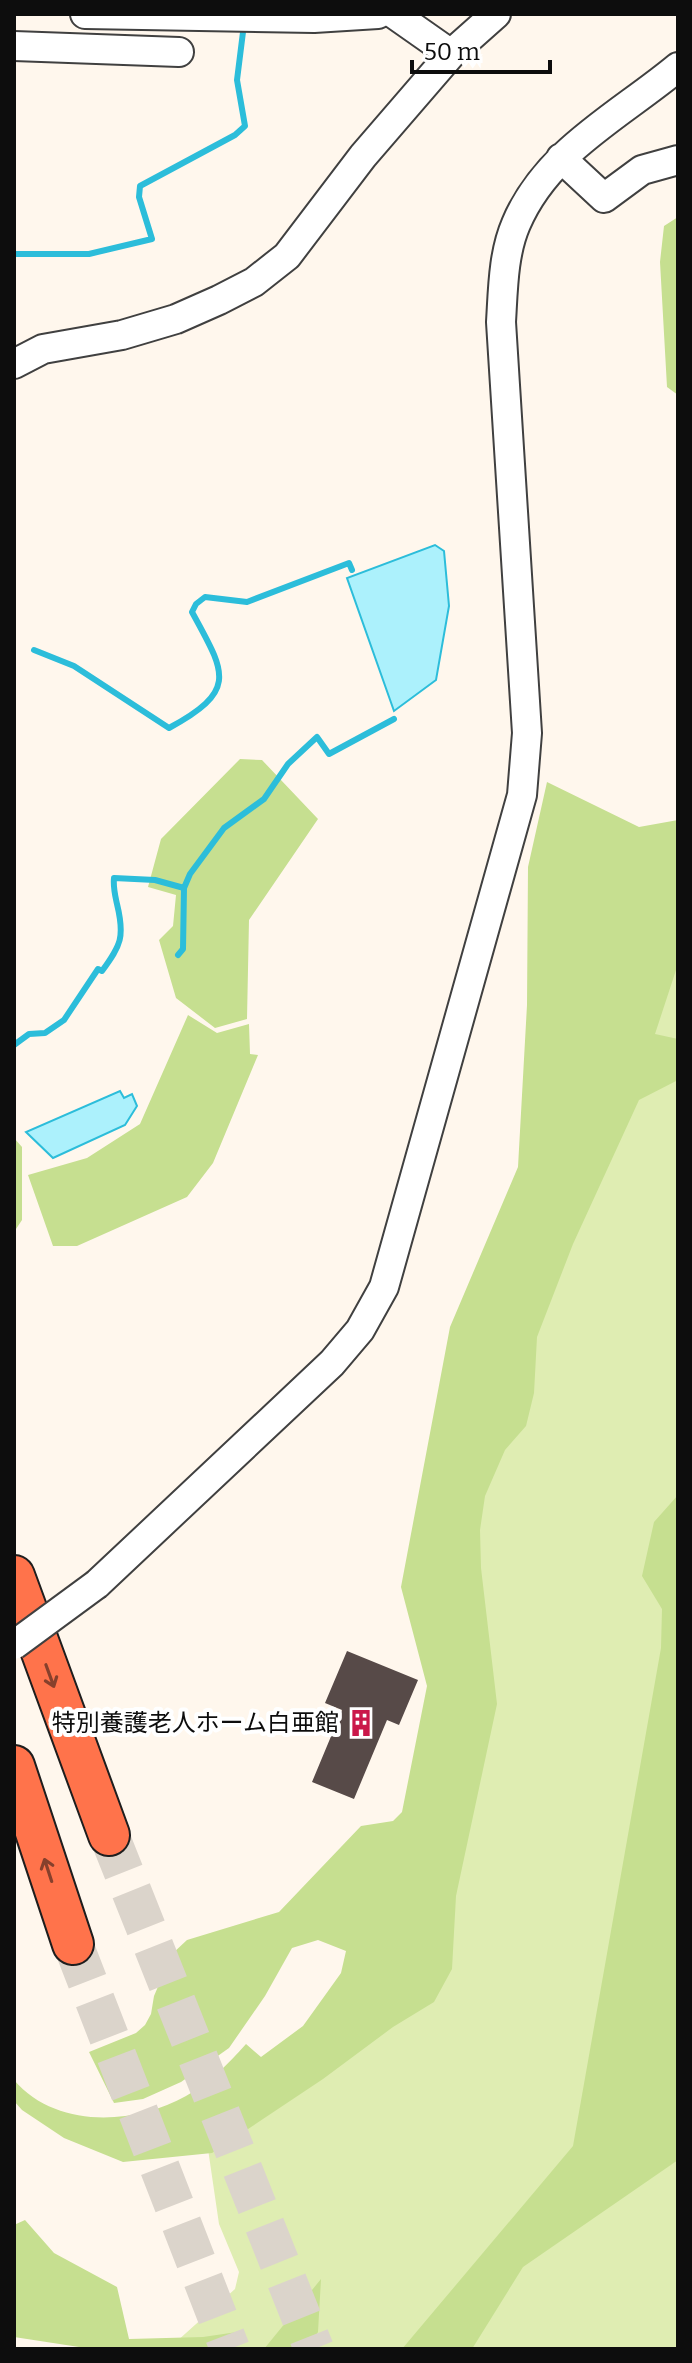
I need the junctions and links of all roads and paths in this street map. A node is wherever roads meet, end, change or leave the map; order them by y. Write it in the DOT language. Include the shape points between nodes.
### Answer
graph roads {
  1 [pos="85,14"];
  2 [pos="378,14"];
  3 [pos="394,14"];
  4 [pos="496,14"];
  5 [pos="14,46"];
  6 [pos="179,52"];
  7 [pos="451,54"];
  8 [pos="678,67"];
  9 [pos="561,158"];
  10 [pos="678,160"];
  11 [pos="14,364"];
  12 [pos="14,1576"];
  13 [pos="14,1645"];
  14 [pos="14,1766"];
  15 [pos="109,1835"];
  16 [pos="73,1944"];
  1 -- 2 [label="street"];
  3 -- 7 [label="street"];
  4 -- 7 [label="street"];
  5 -- 6 [label="street"];
  7 -- 11 [label="street" via="363,156 287,256 254,282 176,319 43,349"];
  8 -- 9 [label="street"];
  9 -- 10 [label="street" via="604,198 642,170"];
  9 -- 13 [label="street, bridge" via="515,226 501,322 527,733 522,795 392,1263 373,1310 348,1347 97,1584"];
  12 -- 15 [label="highway, one-way"];
  16 -- 14 [label="highway, one-way"];
}
